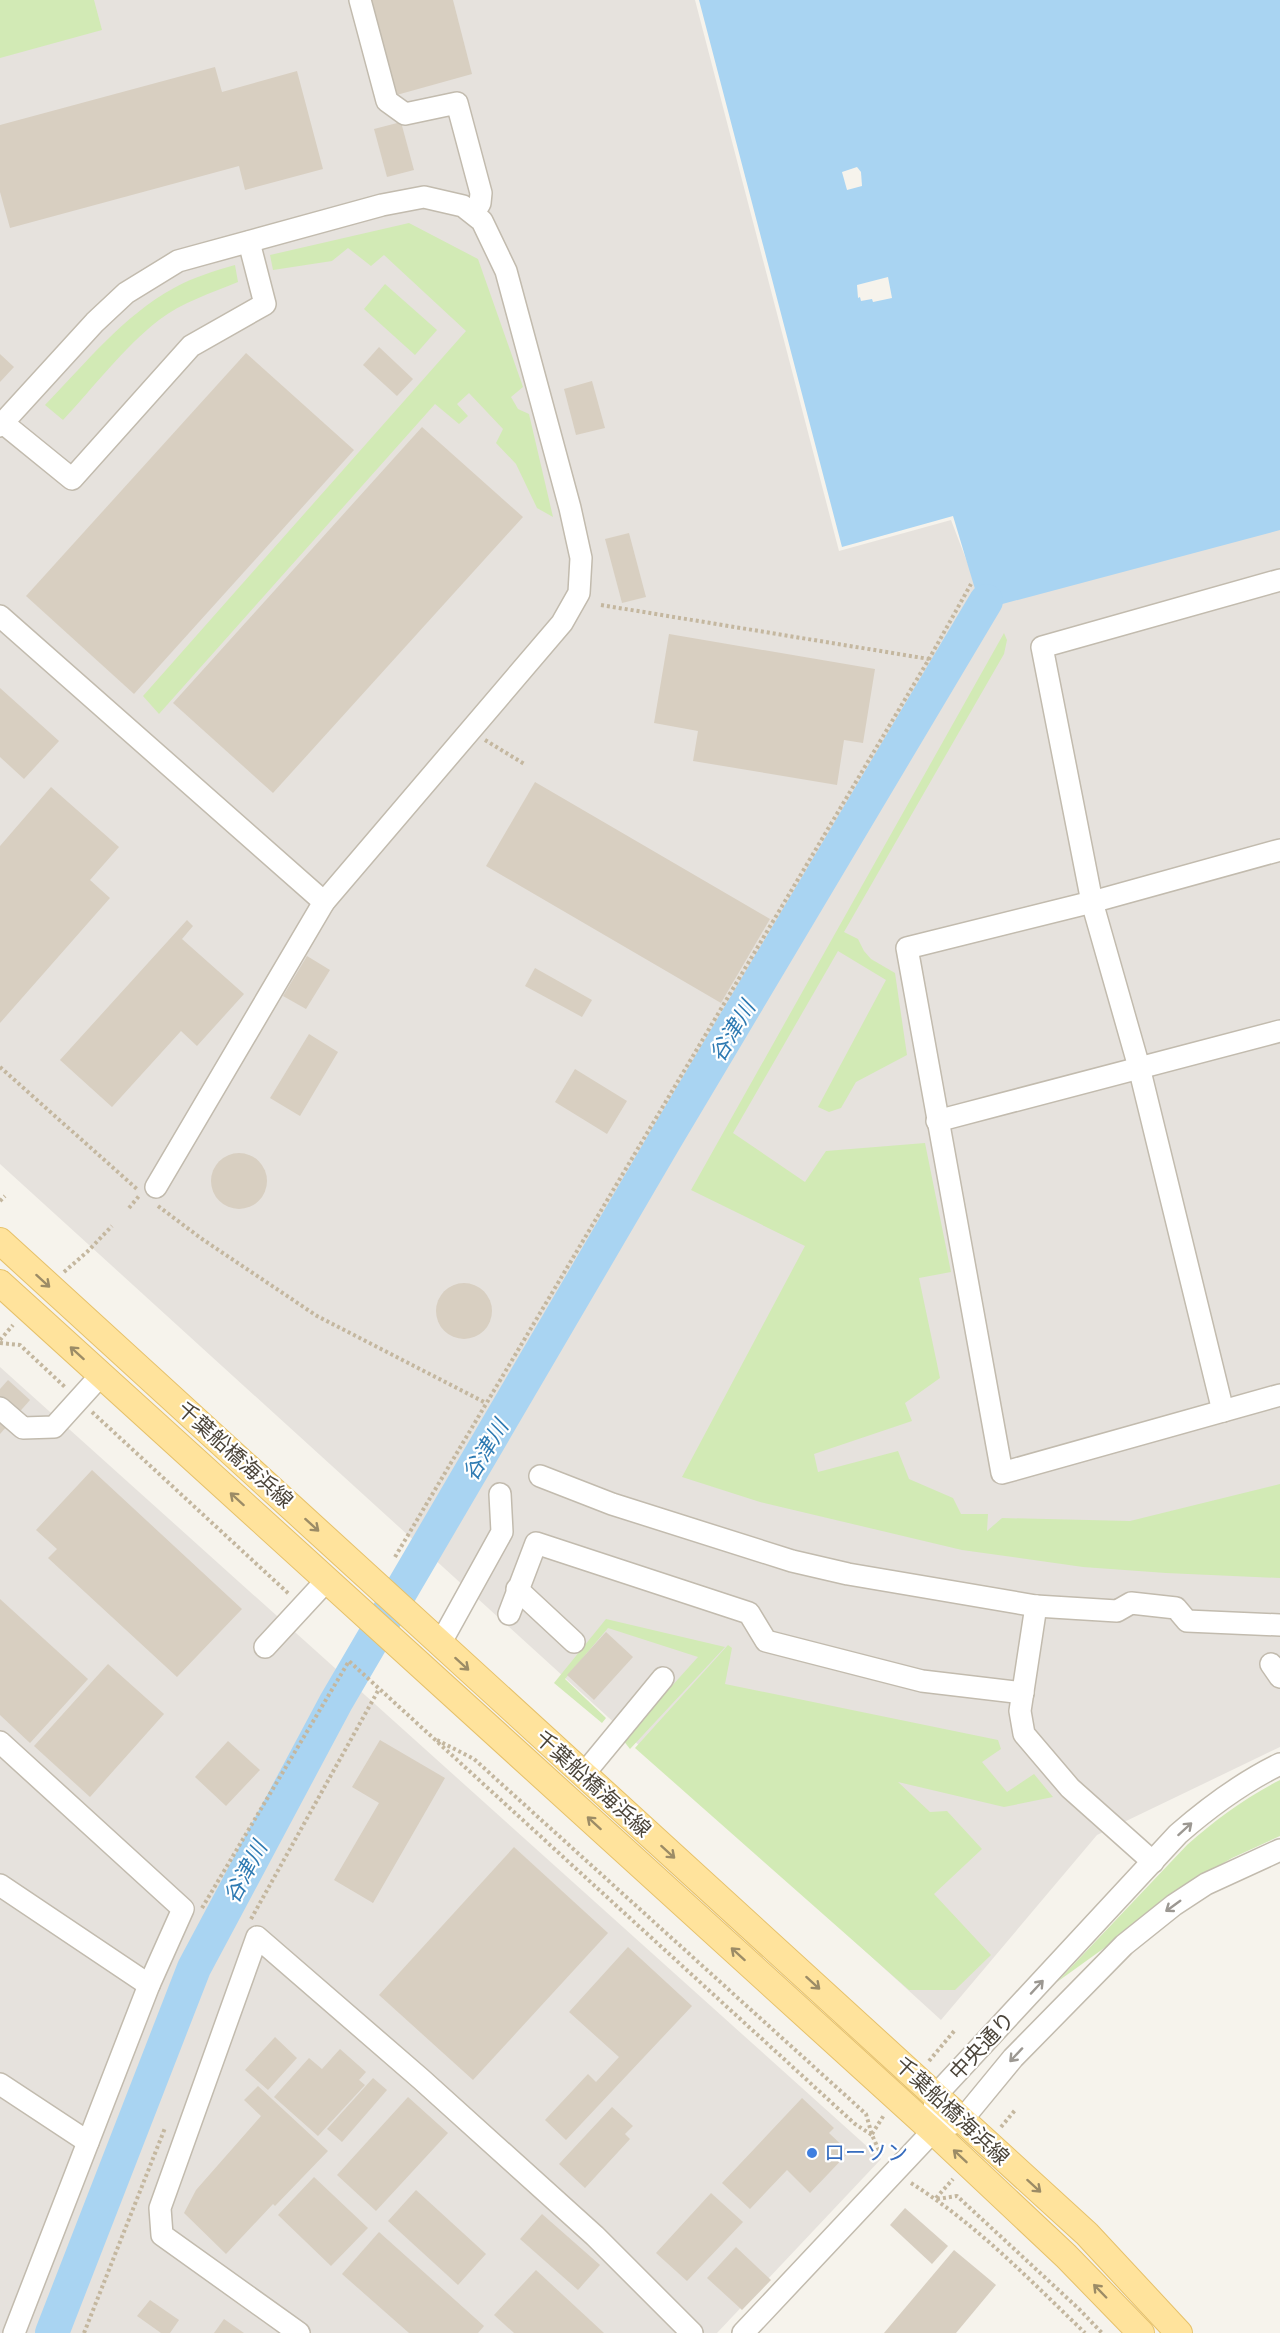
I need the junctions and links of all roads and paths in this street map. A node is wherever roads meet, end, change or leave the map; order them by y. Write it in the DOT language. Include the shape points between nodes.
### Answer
graph roads {
  1 [pos="360,0"];
  2 [pos="474,213"];
  3 [pos="249,242"];
  4 [pos="1,425"];
  5 [pos="1280,580"];
  6 [pos="971,584"];
  7 [pos="601,605"];
  8 [pos="0,616"];
  9 [pos="929,659"];
  10 [pos="485,740"];
  11 [pos="526,765"];
  12 [pos="1280,850"];
  13 [pos="324,902"];
  14 [pos="1092,902"];
  15 [pos="1280,1031"];
  16 [pos="0,1067"];
  17 [pos="1139,1067"];
  18 [pos="938,1121"];
  19 [pos="153,1193"];
  20 [pos="5,1196"];
  21 [pos="0,1201"];
  22 [pos="129,1208"];
  23 [pos="112,1226"];
  24 [pos="4,1251"];
  25 [pos="76,1261"];
  26 [pos="0,1282"];
  27 [pos="0,1343"];
  28 [pos="101,1375"];
  29 [pos="63,1385"];
  30 [pos="1280,1395"];
  31 [pos="486,1404"];
  32 [pos="0,1408"];
  33 [pos="1223,1411"];
  34 [pos="96,1415"];
  35 [pos="540,1476"];
  36 [pos="500,1494"];
  37 [pos="502,1532"];
  38 [pos="536,1543"];
  39 [pos="395,1557"];
  40 [pos="327,1580"];
  41 [pos="517,1589"];
  42 [pos="289,1594"];
  43 [pos="1036,1606"];
  44 [pos="508,1614"];
  45 [pos="1280,1625"];
  46 [pos="574,1642"];
  47 [pos="440,1644"];
  48 [pos="265,1647"];
  49 [pos="663,1678"];
  50 [pos="1023,1693"];
  51 [pos="431,1737"];
  52 [pos="1,1746"];
  53 [pos="1280,1764"];
  54 [pos="583,1775"];
  55 [pos="1280,1850"];
  56 [pos="1153,1862"];
  57 [pos="0,1885"];
  58 [pos="200,1912"];
  59 [pos="149,1985"];
  60 [pos="955,2030"];
  61 [pos="941,2048"];
  62 [pos="0,2084"];
  63 [pos="935,2096"];
  64 [pos="888,2109"];
  65 [pos="1016,2109"];
  66 [pos="1011,2116"];
  67 [pos="962,2120"];
  68 [pos="933,2131"];
  69 [pos="872,2135"];
  70 [pos="88,2142"];
  71 [pos="884,2161"];
  72 [pos="958,2174"];
  73 [pos="905,2180"];
  74 [pos="936,2199"];
  75 [pos="14,2333"];
  76 [pos="300,2333"];
  77 [pos="692,2333"];
  78 [pos="743,2333"];
  79 [pos="1085,2333"];
  80 [pos="1102,2333"];
  81 [pos="1141,2333"];
  82 [pos="1179,2333"];
  1 -- 2 [label="street" via="387,101 405,114 457,103 481,194"];
  2 -- 3 [label="street" via="463,206 423,197"];
  2 -- 13 [label="street" via="482,221 506,271 570,508 581,558 579,593 562,623"];
  3 -- 4 [label="street" via="178,261 126,293"];
  3 -- 4 [label="street" via="265,304 192,346 72,479"];
  5 -- 14 [label="street" via="1042,646"];
  6 -- 9 [label="path"];
  7 -- 9 [label="path"];
  8 -- 13 [label="street"];
  9 -- 31 [label="path"];
  10 -- 11 [label="path"];
  12 -- 14 [label="street"];
  13 -- 19 [label="street"];
  14 -- 17 [label="street"];
  14 -- 18 [label="street" via="908,948"];
  15 -- 17 [label="street"];
  16 -- 22 [label="path" via="141,1193"];
  17 -- 18 [label="street"];
  17 -- 33 [label="street"];
  18 -- 33 [label="street" via="1002,1473"];
  19 -- 31 [label="path" via="202,1239 317,1316"];
  20 -- 21 [label="path"];
  23 -- 25 [label="path"];
  24 -- 26 [label="street"];
  24 -- 47 [label="main road, 千葉船橋海浜線, one-way"];
  28 -- 26 [label="main road, 千葉船橋海浜線, one-way"];
  27 -- 29 [label="path" via="20,1345"];
  28 -- 32 [label="street" via="54,1427 22,1428"];
  40 -- 28 [label="main road, 千葉船橋海浜線, one-way"];
  30 -- 33 [label="street"];
  31 -- 39 [label="path"];
  34 -- 42 [label="path"];
  35 -- 43 [label="street" via="612,1504 792,1561"];
  36 -- 37 [label="street"];
  37 -- 38 [label="street"];
  37 -- 47 [label="street"];
  38 -- 41 [label="street"];
  38 -- 50 [label="street" via="749,1613 766,1641 922,1681"];
  40 -- 48 [label="street"];
  68 -- 40 [label="main road, 千葉船橋海浜線, one-way"];
  41 -- 44 [label="street"];
  41 -- 46 [label="street"];
  43 -- 45 [label="street" via="1117,1611 1131,1603 1176,1608 1187,1621"];
  43 -- 50 [label="street"];
  47 -- 54 [label="main road, 千葉船橋海浜線, one-way"];
  49 -- 54 [label="street"];
  50 -- 56 [label="street" via="1020,1711 1024,1734 1070,1788"];
  51 -- 58 [label="path" via="349,1661"];
  51 -- 69 [label="path" via="846,2116"];
  51 -- 69 [label="path" via="474,1759 866,2114"];
  52 -- 59 [label="street" via="183,1909"];
  56 -- 53 [label="street, 中央通り, one-way" via="1204,1812"];
  54 -- 63 [label="main road, 千葉船橋海浜線, one-way"];
  55 -- 67 [label="street, 中央通り, one-way" via="1206,1884 1124,1945 1012,2058"];
  63 -- 56 [label="street, 中央通り, one-way"];
  57 -- 59 [label="street"];
  59 -- 70 [label="street"];
  60 -- 61 [label="path"];
  62 -- 70 [label="street"];
  63 -- 67 [label="main road, 千葉船橋海浜線"];
  63 -- 68 [label="street, 中央通り"];
  64 -- 69 [label="path"];
  65 -- 66 [label="path"];
  67 -- 68 [label="street"];
  67 -- 82 [label="main road, 千葉船橋海浜線, one-way" via="1088,2234"];
  68 -- 78 [label="street"];
  81 -- 68 [label="main road, 千葉船橋海浜線, one-way"];
  69 -- 71 [label="path"];
  70 -- 75 [label="street"];
  72 -- 74 [label="path"];
  73 -- 74 [label="path"];
  74 -- 79 [label="path" via="1007,2257"];
  74 -- 80 [label="path" via="957,2196"];
  76 -- 77 [label="street" via="162,2235 160,2208 257,1937 586,2228"];
}
